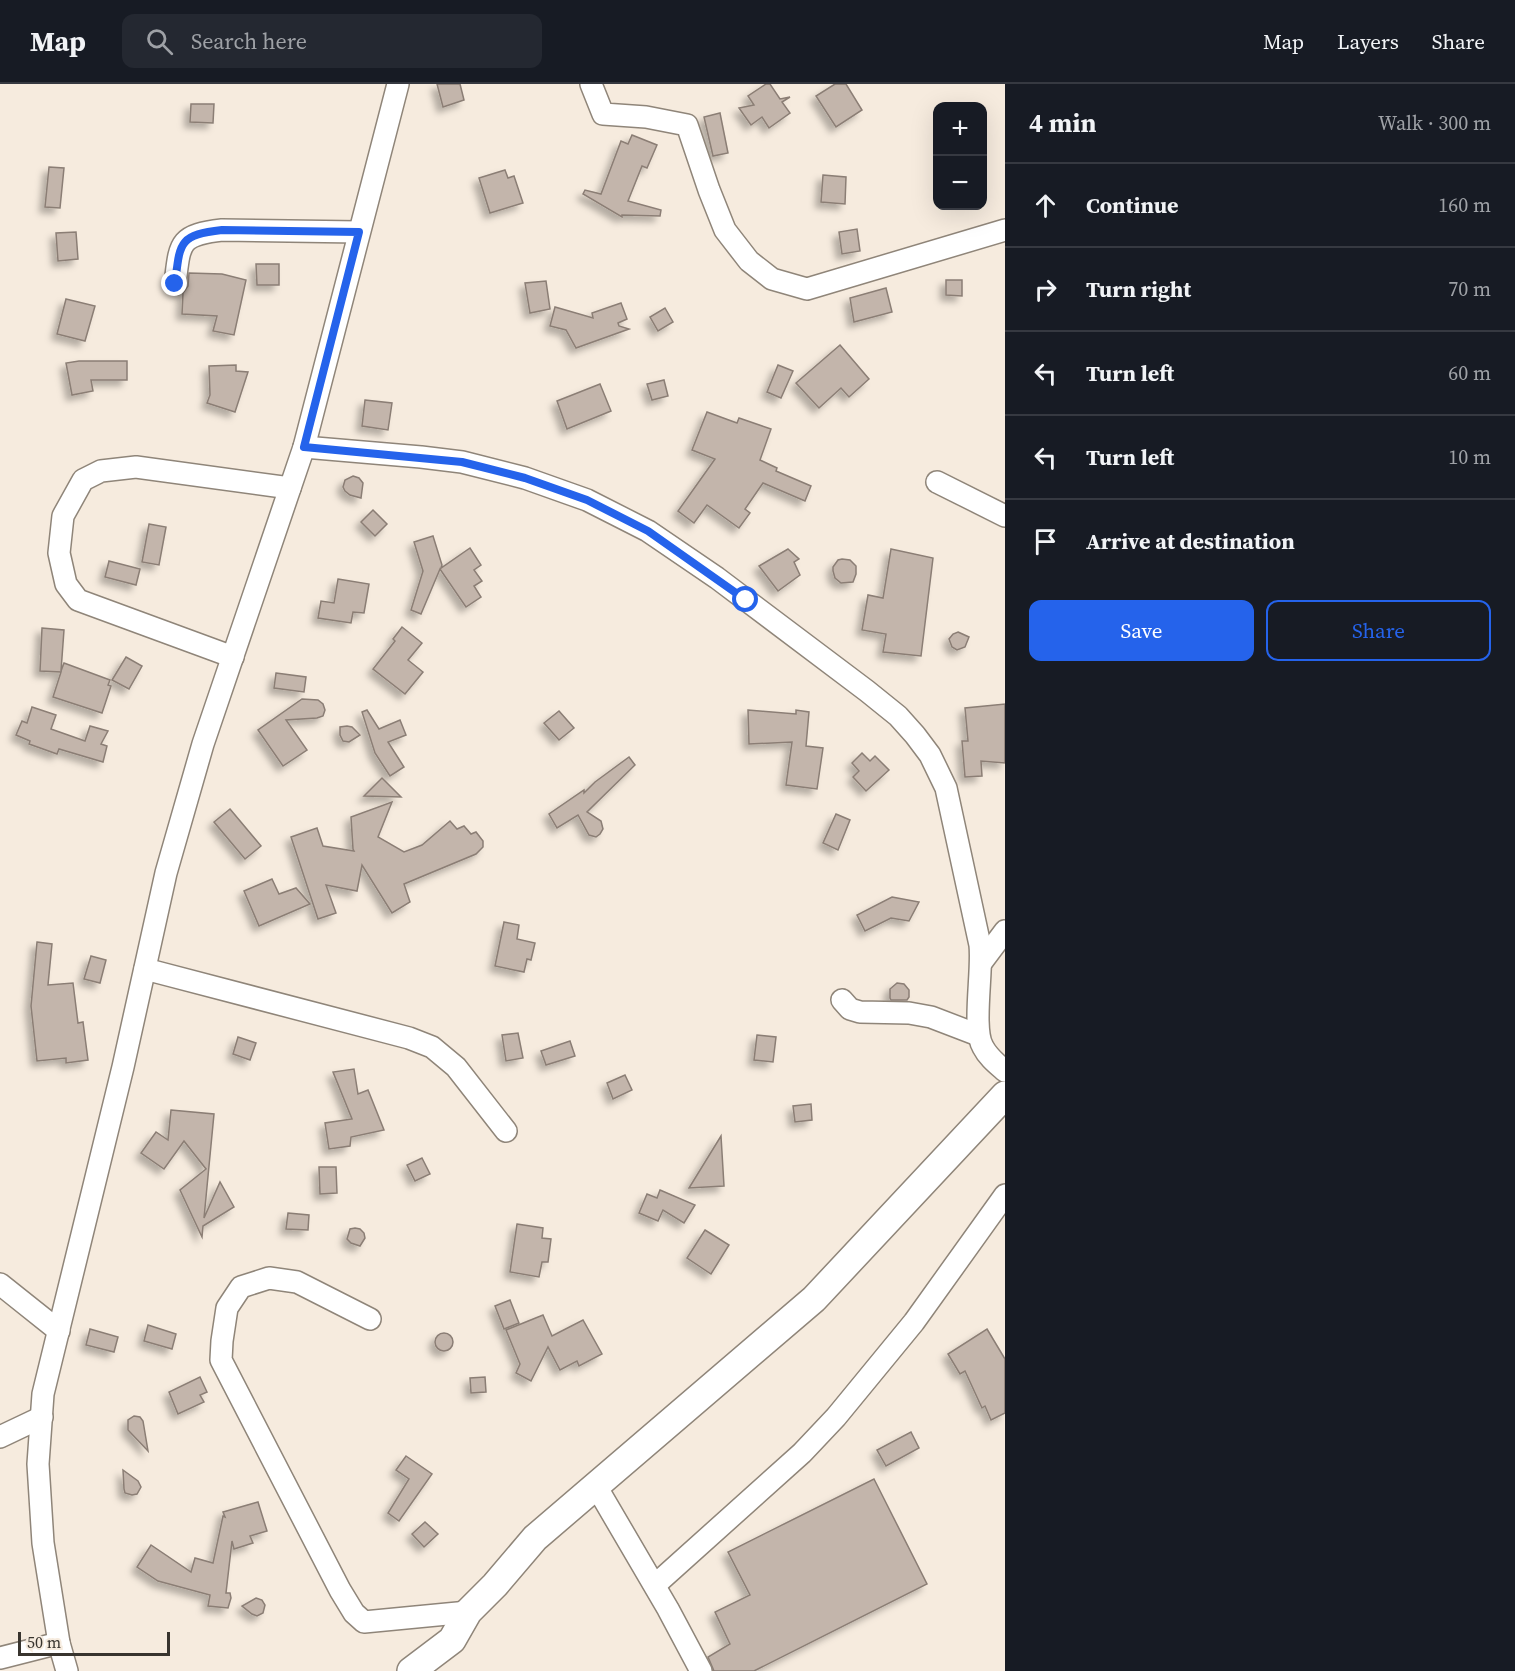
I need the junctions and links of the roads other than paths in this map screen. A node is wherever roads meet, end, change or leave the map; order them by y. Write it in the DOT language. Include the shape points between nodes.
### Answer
graph roads {
  1 [pos="398,84"];
  2 [pos="591,84"];
  3 [pos="1005,230"];
  4 [pos="359,232"];
  5 [pos="175,284"];
  6 [pos="304,447"];
  7 [pos="937,482"];
  8 [pos="290,488"];
  9 [pos="1005,516"];
  10 [pos="233,657"];
  11 [pos="1005,931"];
  12 [pos="981,963"];
  13 [pos="145,969"];
  14 [pos="842,1000"];
  15 [pos="978,1035"];
  16 [pos="1005,1071"];
  17 [pos="1005,1095"];
  18 [pos="506,1131"];
  19 [pos="1005,1195"];
  20 [pos="0,1284"];
  21 [pos="370,1319"];
  22 [pos="59,1331"];
  23 [pos="42,1417"];
  24 [pos="0,1437"];
  25 [pos="596,1486"];
  26 [pos="655,1585"];
  27 [pos="468,1612"];
  28 [pos="59,1643"];
  29 [pos="0,1658"];
  30 [pos="67,1671"];
  31 [pos="411,1671"];
  32 [pos="701,1671"];
  1 -- 4 [label="street"];
  2 -- 3 [label="street" via="603,114 687,125 726,230 749,261 772,279 807,289"];
  4 -- 5 [label="street" via="207,232 183,242"];
  4 -- 6 [label="street"];
  6 -- 8 [label="street"];
  6 -- 12 [label="street" via="462,462 525,478 587,500 648,531 835,667 898,716 938,771 946,788"];
  7 -- 9 [label="street"];
  8 -- 10 [label="street"];
  8 -- 10 [label="street" via="136,467 101,471 83,480 63,516 59,553 66,584 78,600"];
  10 -- 13 [label="street" via="172,852"];
  11 -- 12 [label="street"];
  12 -- 15 [label="street"];
  13 -- 18 [label="street" via="432,1047 456,1067"];
  13 -- 22 [label="street"];
  14 -- 15 [label="street" via="850,1009 860,1012 931,1017"];
  15 -- 16 [label="street" via="987,1054"];
  17 -- 25 [label="main road" via="814,1299"];
  19 -- 26 [label="street" via="914,1322 836,1417 802,1454"];
  20 -- 22 [label="street"];
  21 -- 27 [label="street" via="297,1282 269,1278 242,1287 226,1308 221,1360 354,1613 364,1622"];
  22 -- 23 [label="street" via="43,1394"];
  23 -- 24 [label="street"];
  23 -- 28 [label="street" via="38,1464 43,1543"];
  25 -- 26 [label="street"];
  25 -- 27 [label="main road" via="535,1538"];
  26 -- 32 [label="street"];
  27 -- 31 [label="main road" via="452,1640"];
  28 -- 29 [label="street"];
  28 -- 30 [label="street"];
}
